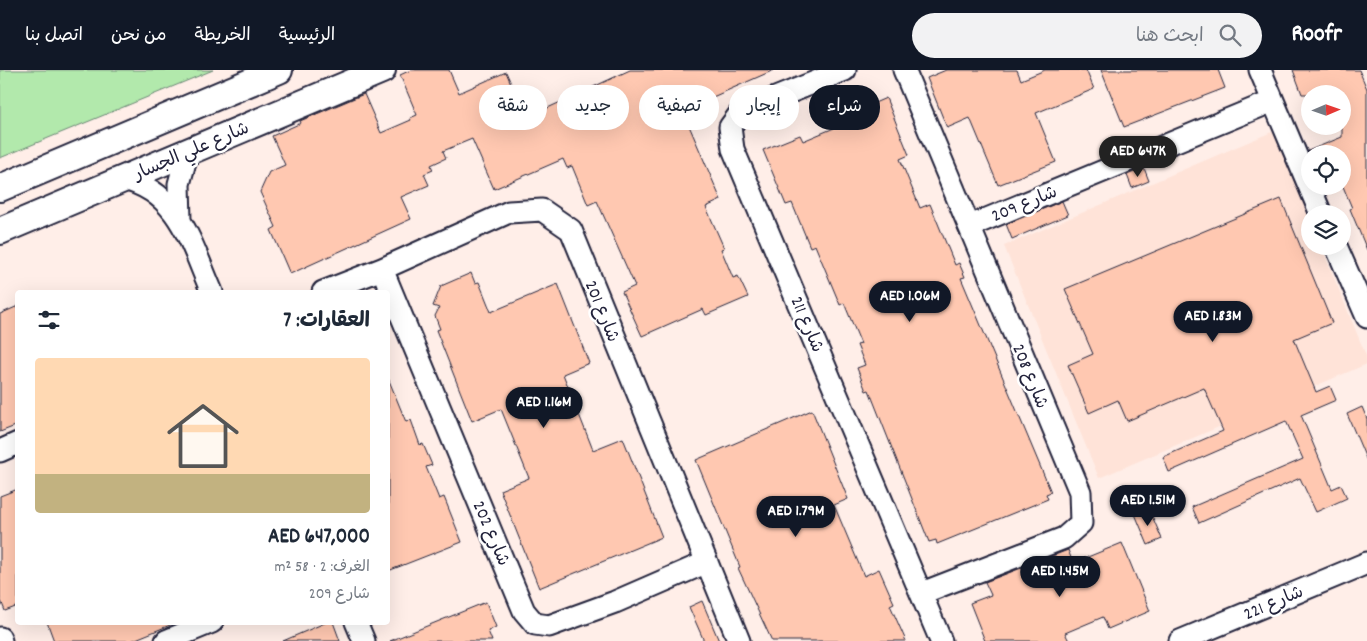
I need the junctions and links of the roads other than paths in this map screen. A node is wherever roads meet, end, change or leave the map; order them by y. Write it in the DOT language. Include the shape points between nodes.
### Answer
graph roads {
  1 [pos="279,70"];
  2 [pos="382,70"];
  3 [pos="845,70"];
  4 [pos="904,70"];
  5 [pos="1260,70"];
  6 [pos="1273,101"];
  7 [pos="188,151"];
  8 [pos="123,179"];
  9 [pos="0,188"];
  10 [pos="1317,205"];
  11 [pos="181,223"];
  12 [pos="970,226"];
  13 [pos="0,231"];
  14 [pos="1340,255"];
  15 [pos="382,269"];
  16 [pos="211,290"];
  17 [pos="328,290"];
  18 [pos="1367,317"];
  19 [pos="15,444"];
  20 [pos="0,451"];
  21 [pos="707,562"];
  22 [pos="1367,563"];
  23 [pos="922,593"];
  24 [pos="203,625"];
  25 [pos="357,625"];
  26 [pos="166,641"];
  27 [pos="364,641"];
  28 [pos="739,641"];
  29 [pos="941,641"];
  30 [pos="1180,641"];
  1 -- 9 [label="street"];
  2 -- 7 [label="street, شارع علي الجسار"];
  3 -- 23 [label="street, شارع 211" via="741,112 730,127 733,149"];
  4 -- 12 [label="street, شارع 208"];
  5 -- 6 [label="street"];
  6 -- 10 [label="street"];
  6 -- 12 [label="street, شارع 209"];
  7 -- 8 [label="street, شارع علي الجسار"];
  7 -- 11 [label="street" via="179,184"];
  8 -- 11 [label="street" via="158,193"];
  8 -- 13 [label="street, شارع علي الجسار"];
  11 -- 16 [label="street"];
  12 -- 23 [label="street, شارع 208" via="1080,492 1081,522 1064,538"];
  14 -- 18 [label="street"];
  15 -- 17 [label="street, شارع 201"];
  15 -- 21 [label="street, شارع 201" via="508,212 542,210 571,230"];
  15 -- 21 [label="street, شارع 202" via="524,611 535,624 548,626 615,602"];
  19 -- 20 [label="street"];
  21 -- 28 [label="street, شارع 201"];
  22 -- 30 [label="street, شارع 221"];
  23 -- 29 [label="street, شارع 211"];
  24 -- 26 [label="street"];
  25 -- 27 [label="street"];
}
